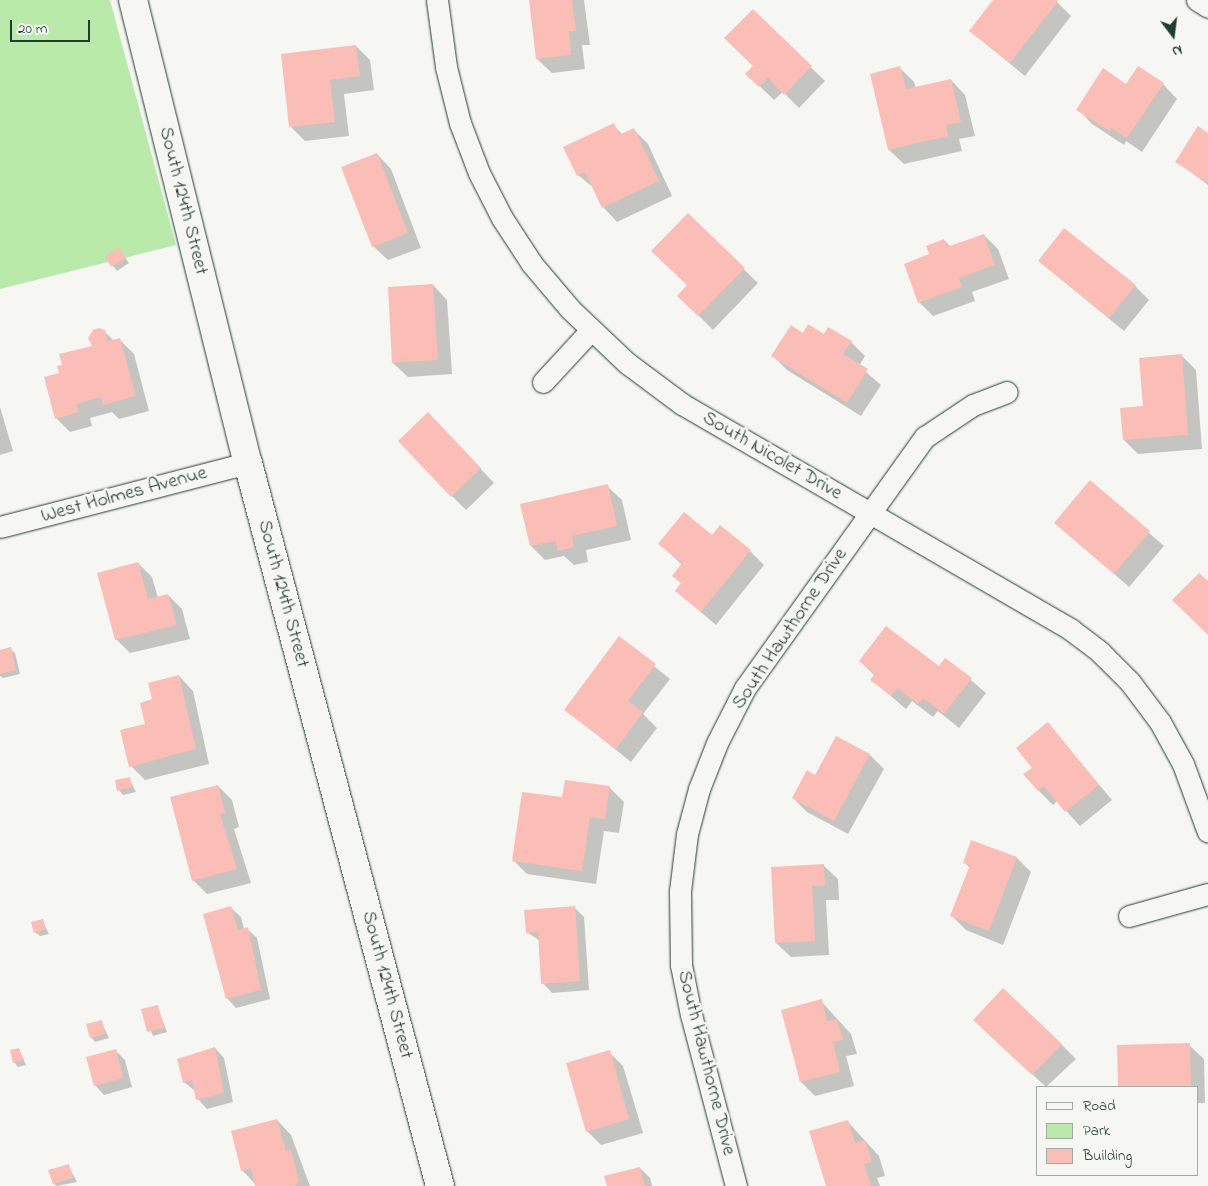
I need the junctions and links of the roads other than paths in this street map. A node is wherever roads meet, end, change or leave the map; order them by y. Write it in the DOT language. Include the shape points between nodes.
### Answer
graph roads {
  1 [pos="133,0"];
  2 [pos="437,0"];
  3 [pos="1198,0"];
  4 [pos="1208,7"];
  5 [pos="591,330"];
  6 [pos="543,382"];
  7 [pos="1007,392"];
  8 [pos="248,462"];
  9 [pos="870,512"];
  10 [pos="0,527"];
  11 [pos="1208,832"];
  12 [pos="1208,894"];
  13 [pos="1129,916"];
  14 [pos="440,1186"];
  15 [pos="736,1186"];
  1 -- 8 [label="street, South 124th Street"];
  2 -- 5 [label="street, South Nicolet Drive" via="446,66 460,123 479,173 502,218 532,264"];
  3 -- 4 [label="street"];
  5 -- 6 [label="street"];
  5 -- 9 [label="street, South Nicolet Drive" via="682,404"];
  7 -- 9 [label="street, South Hawthorne Drive" via="973,405 925,438"];
  8 -- 10 [label="street, West Holmes Avenue"];
  8 -- 14 [label="street, South 124th Street"];
  9 -- 11 [label="street, South Nicolet Drive" via="1070,629 1100,652 1130,682 1164,729 1182,764"];
  9 -- 15 [label="street, South Hawthorne Drive" via="745,688 702,780 687,834 680,891 681,965"];
  12 -- 13 [label="street"];
}
